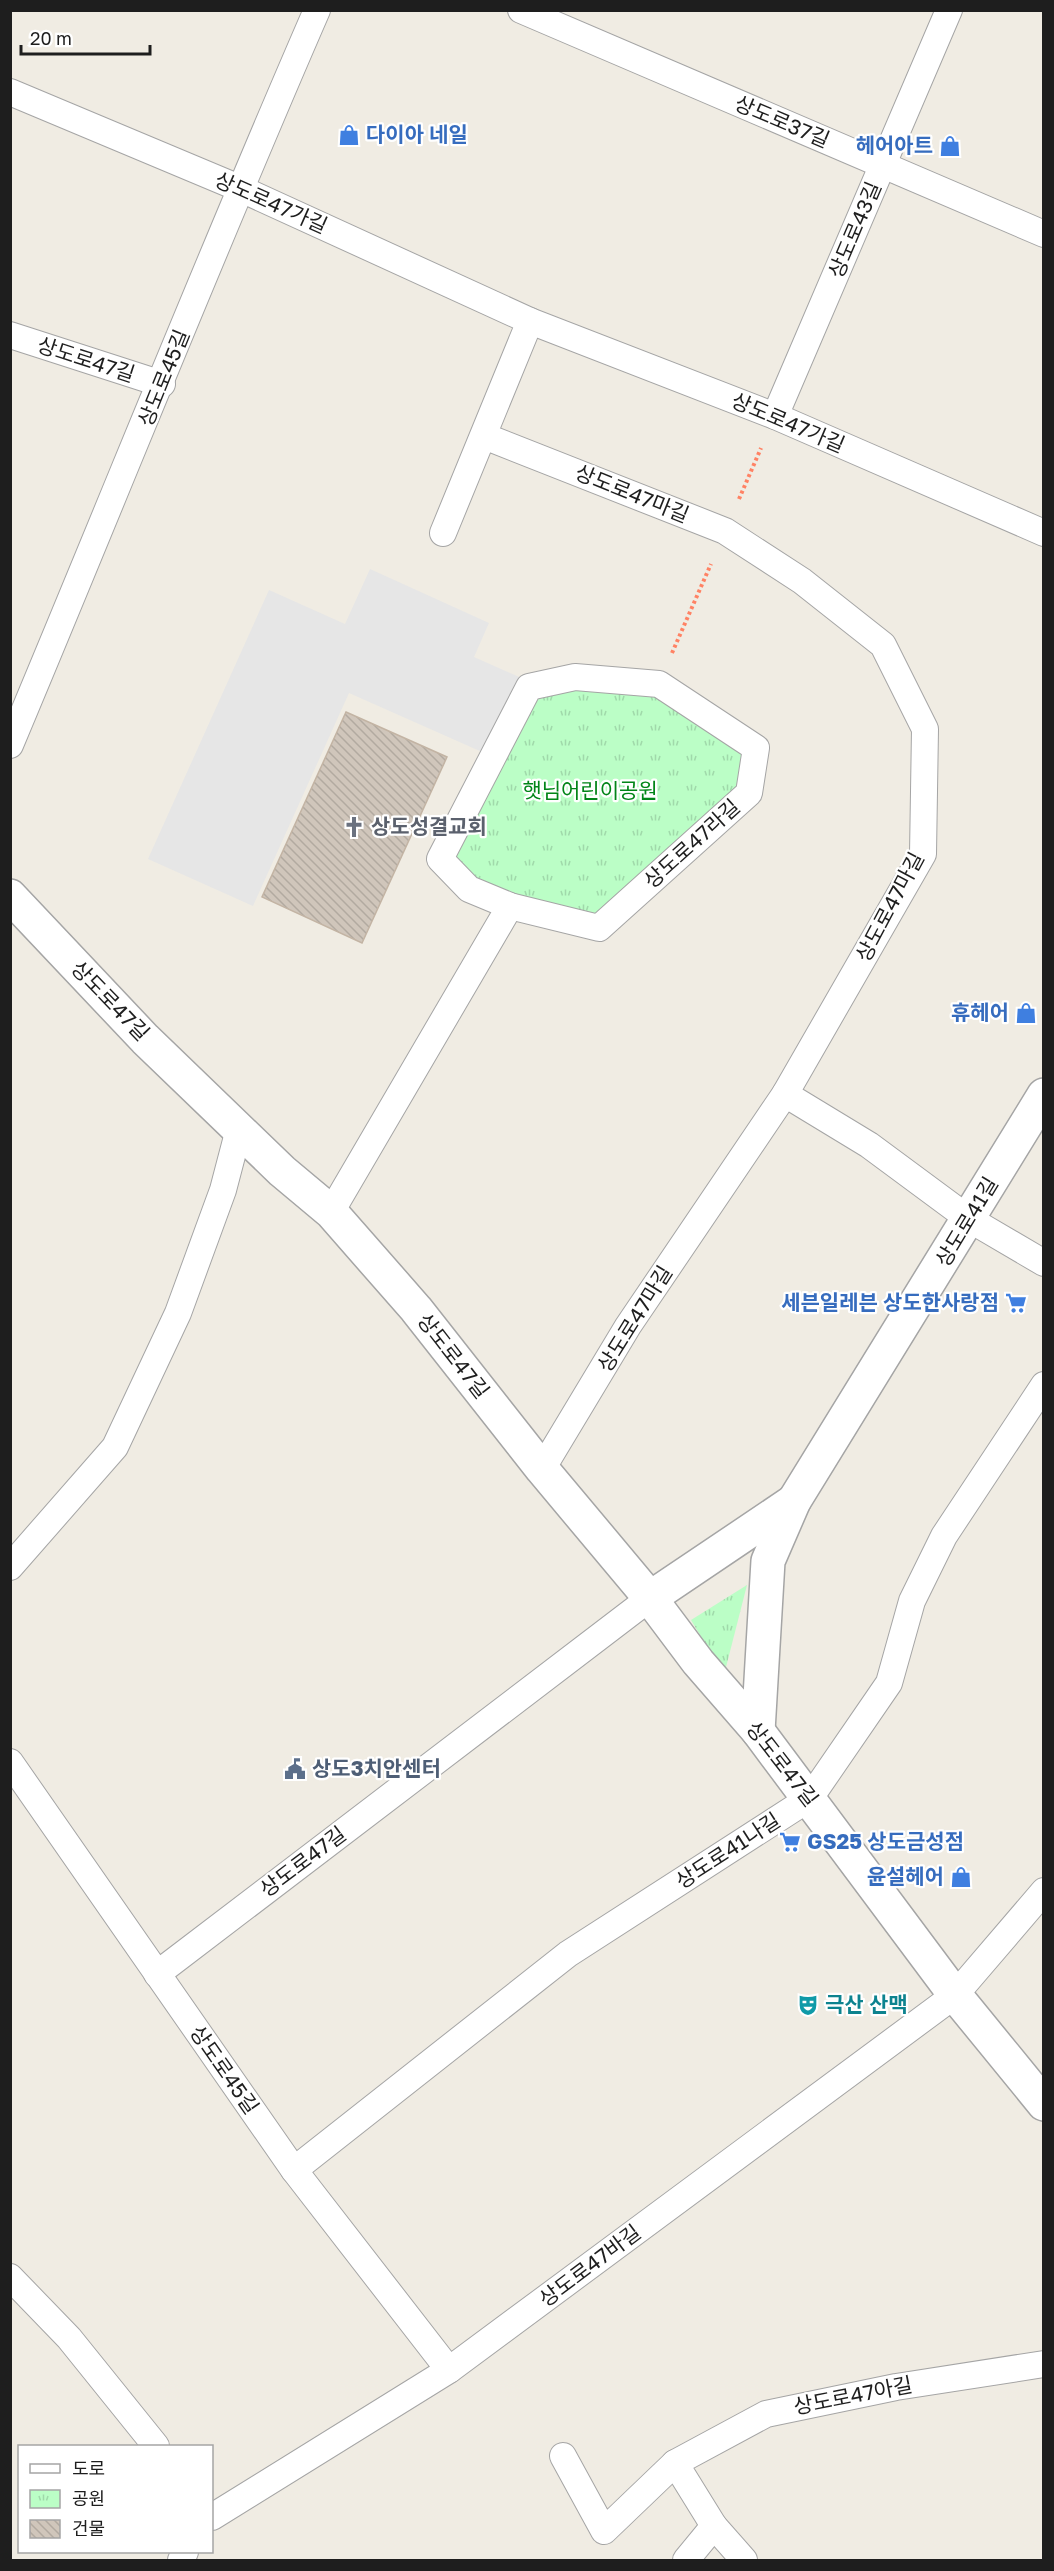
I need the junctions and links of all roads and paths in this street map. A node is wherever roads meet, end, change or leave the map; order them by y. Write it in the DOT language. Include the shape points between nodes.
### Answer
graph roads {
  1 [pos="317,10"];
  2 [pos="521,10"];
  3 [pos="949,10"];
  4 [pos="10,92"];
  5 [pos="882,165"];
  6 [pos="240,188"];
  7 [pos="1044,234"];
  8 [pos="530,321"];
  9 [pos="10,336"];
  10 [pos="162,384"];
  11 [pos="775,416"];
  12 [pos="484,436"];
  13 [pos="443,533"];
  14 [pos="1044,533"];
  15 [pos="10,745"];
  16 [pos="10,896"];
  17 [pos="510,906"];
  18 [pos="785,1094"];
  19 [pos="1044,1095"];
  20 [pos="239,1129"];
  21 [pos="331,1212"];
  22 [pos="969,1218"];
  23 [pos="1044,1263"];
  24 [pos="1044,1385"];
  25 [pos="542,1469"];
  26 [pos="794,1501"];
  27 [pos="10,1566"];
  28 [pos="650,1598"];
  29 [pos="758,1731"];
  30 [pos="10,1762"];
  31 [pos="810,1798"];
  32 [pos="1044,1891"];
  33 [pos="157,1974"];
  34 [pos="955,1995"];
  35 [pos="1044,2104"];
  36 [pos="294,2170"];
  37 [pos="10,2277"];
  38 [pos="1044,2364"];
  39 [pos="449,2370"];
  40 [pos="155,2445"];
  41 [pos="563,2456"];
  42 [pos="675,2463"];
  43 [pos="213,2516"];
  44 [pos="714,2526"];
  45 [pos="686,2560"];
  46 [pos="744,2560"];
  1 -- 6 [label="lane, 상도로45길"];
  2 -- 5 [label="lane, 상도로37길"];
  3 -- 5 [label="lane, 상도로43길"];
  4 -- 6 [label="lane, 상도로47가길"];
  5 -- 7 [label="lane, 상도로37길"];
  5 -- 11 [label="lane, 상도로43길"];
  6 -- 8 [label="lane, 상도로47가길"];
  6 -- 10 [label="lane, 상도로45길"];
  8 -- 11 [label="lane, 상도로47가길"];
  8 -- 12 [label="lane"];
  9 -- 10 [label="lane, 상도로47길"];
  10 -- 15 [label="lane, 상도로45길"];
  11 -- 14 [label="lane, 상도로47가길"];
  12 -- 13 [label="lane"];
  12 -- 18 [label="lane, 상도로47마길" via="725,531 802,581 883,645 925,729 923,854"];
  16 -- 20 [label="street, 상도로47길" via="146,1039"];
  17 -- 17 [label="lane, 상도로47라길" via="599,928 749,794 756,748 659,684 575,677 529,687 440,859 469,888"];
  17 -- 21 [label="lane"];
  18 -- 22 [label="lane" via="869,1145"];
  18 -- 25 [label="lane, 상도로47마길" via="628,1326"];
  19 -- 22 [label="street, 상도로41길"];
  20 -- 21 [label="street, 상도로47길"];
  20 -- 27 [label="lane" via="223,1190 178,1313 115,1447"];
  21 -- 25 [label="street, 상도로47길" via="416,1309"];
  22 -- 23 [label="lane"];
  22 -- 26 [label="street, 상도로41길"];
  24 -- 31 [label="lane, 상도로41나길" via="944,1536 912,1601 889,1683"];
  25 -- 28 [label="street, 상도로47길"];
  26 -- 28 [label="street, 상도로41길"];
  26 -- 29 [label="street, 상도로41길" via="768,1561"];
  28 -- 29 [label="street, 상도로47길" via="698,1662"];
  28 -- 33 [label="lane, 상도로47길"];
  29 -- 31 [label="street, 상도로47길"];
  30 -- 33 [label="lane, 상도로45길"];
  31 -- 34 [label="street, 상도로47길"];
  31 -- 36 [label="lane, 상도로41나길" via="568,1954"];
  32 -- 34 [label="lane, 상도로47바길"];
  33 -- 36 [label="lane, 상도로45길"];
  34 -- 35 [label="street, 상도로47길"];
  34 -- 39 [label="lane, 상도로47바길"];
  36 -- 39 [label="lane, 상도로45길"];
  37 -- 40 [label="lane" via="69,2338"];
  38 -- 42 [label="lane, 상도로47아길" via="896,2387 766,2414"];
  39 -- 43 [label="lane, 상도로47바길"];
  41 -- 42 [label="lane, 상도로47아길" via="604,2531"];
  42 -- 44 [label="lane"];
  44 -- 45 [label="lane"];
  44 -- 46 [label="lane"];
}
